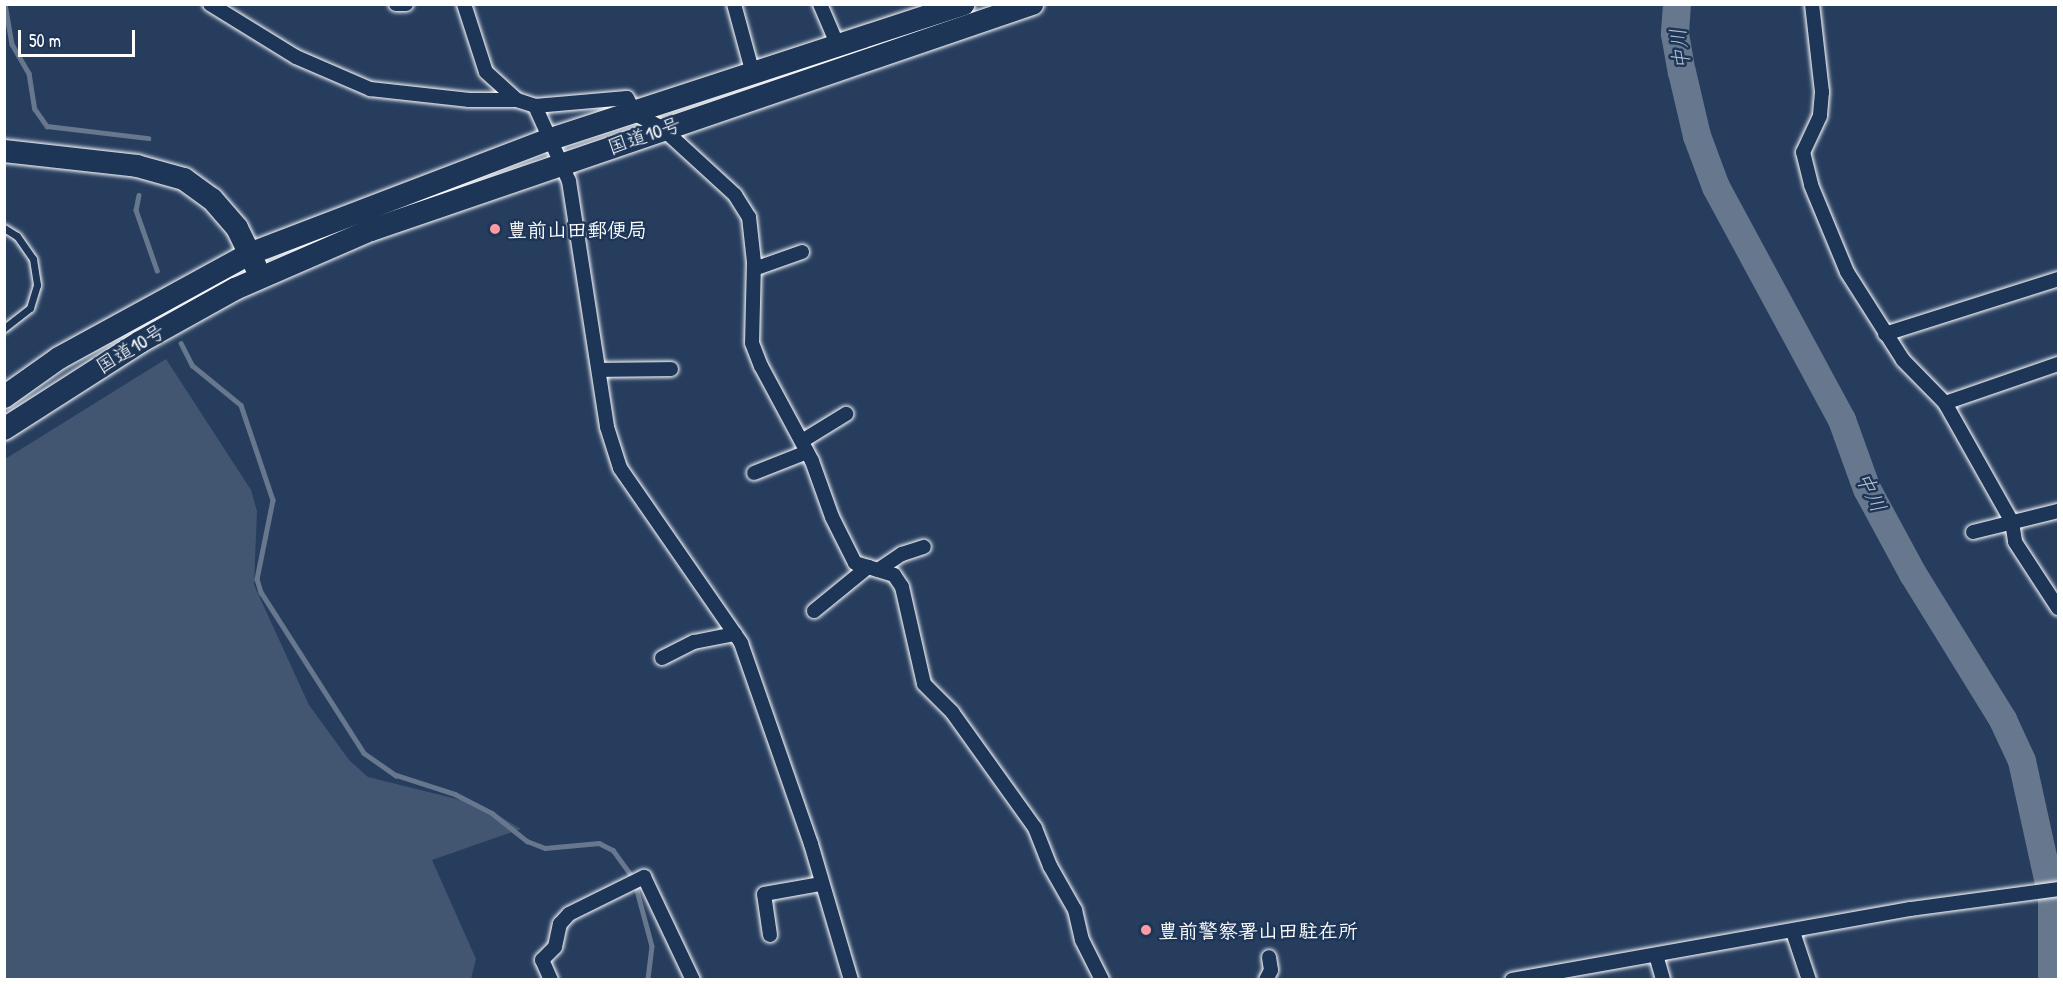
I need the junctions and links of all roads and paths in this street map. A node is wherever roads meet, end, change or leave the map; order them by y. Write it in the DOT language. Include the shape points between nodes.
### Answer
graph roads {
  1 [pos="210,4"];
  2 [pos="396,4"];
  3 [pos="406,4"];
  4 [pos="464,4"];
  5 [pos="734,4"];
  6 [pos="820,4"];
  7 [pos="1032,4"];
  8 [pos="1812,4"];
  9 [pos="966,11"];
  10 [pos="838,46"];
  11 [pos="753,74"];
  12 [pos="517,100"];
  13 [pos="535,106"];
  14 [pos="635,114"];
  15 [pos="662,128"];
  16 [pos="548,140"];
  17 [pos="4,152"];
  18 [pos="559,165"];
  19 [pos="4,228"];
  20 [pos="802,252"];
  21 [pos="249,254"];
  22 [pos="754,269"];
  23 [pos="261,278"];
  24 [pos="2058,279"];
  25 [pos="4,328"];
  26 [pos="1885,334"];
  27 [pos="2058,364"];
  28 [pos="671,369"];
  29 [pos="598,370"];
  30 [pos="4,397"];
  31 [pos="1945,403"];
  32 [pos="846,414"];
  33 [pos="4,429"];
  34 [pos="805,447"];
  35 [pos="753,473"];
  36 [pos="2058,511"];
  37 [pos="2012,522"];
  38 [pos="1973,532"];
  39 [pos="924,547"];
  40 [pos="873,569"];
  41 [pos="2058,608"];
  42 [pos="814,611"];
  43 [pos="735,634"];
  44 [pos="662,658"];
  45 [pos="821,884"];
  46 [pos="2058,889"];
  47 [pos="1793,932"];
  48 [pos="770,935"];
  49 [pos="1656,955"];
  50 [pos="1269,957"];
  51 [pos="551,980"];
  52 [pos="693,980"];
  53 [pos="851,980"];
  54 [pos="1101,980"];
  55 [pos="1266,980"];
  56 [pos="1512,980"];
  57 [pos="1663,980"];
  58 [pos="1809,980"];
  1 -- 12 [label="street" via="296,57 370,89 469,100"];
  2 -- 3 [label="street"];
  4 -- 12 [label="street" via="486,72"];
  5 -- 11 [label="street"];
  6 -- 10 [label="street"];
  7 -- 9 [label="highway, 国道10号"];
  8 -- 26 [label="street" via="1820,116 1803,152 1810,185 1847,272"];
  9 -- 10 [label="highway, 国道10号"];
  9 -- 15 [label="highway, 国道10号"];
  10 -- 11 [label="highway, 国道10号"];
  11 -- 14 [label="highway, 国道10号"];
  12 -- 13 [label="street"];
  13 -- 14 [label="street" via="627,98"];
  13 -- 16 [label="street"];
  14 -- 15 [label="street"];
  14 -- 16 [label="highway, 国道10号"];
  15 -- 18 [label="highway, 国道10号"];
  15 -- 22 [label="street" via="735,195 745,210"];
  16 -- 18 [label="street"];
  16 -- 21 [label="highway, 国道10号"];
  17 -- 21 [label="highway" via="137,165 184,178 223,211 237,228"];
  18 -- 23 [label="highway, 国道10号" via="371,230"];
  18 -- 29 [label="street" via="569,181"];
  19 -- 25 [label="lane" via="17,236 33,259 37,285 30,308"];
  20 -- 22 [label="street"];
  21 -- 23 [label="highway"];
  21 -- 30 [label="highway, 国道10号" via="59,358"];
  22 -- 34 [label="street" via="752,343"];
  23 -- 33 [label="highway, 国道10号" via="140,342"];
  24 -- 26 [label="street"];
  26 -- 31 [label="street" via="1903,360"];
  27 -- 31 [label="street"];
  28 -- 29 [label="street"];
  29 -- 43 [label="street" via="607,427 620,468"];
  31 -- 37 [label="street"];
  32 -- 34 [label="street"];
  34 -- 35 [label="street"];
  34 -- 40 [label="street" via="855,563"];
  36 -- 37 [label="street"];
  37 -- 38 [label="street"];
  37 -- 41 [label="street" via="2015,542"];
  39 -- 40 [label="street"];
  40 -- 42 [label="street"];
  40 -- 54 [label="street" via="894,575 902,587 924,684 952,712 1035,828 1050,866 1075,909 1082,940"];
  43 -- 44 [label="street" via="694,642"];
  43 -- 45 [label="street"];
  45 -- 48 [label="street" via="764,894"];
  45 -- 53 [label="street"];
  46 -- 47 [label="street" via="1911,909"];
  47 -- 49 [label="street"];
  47 -- 58 [label="street"];
  49 -- 56 [label="street"];
  49 -- 57 [label="street"];
  50 -- 55 [label="street" via="1271,970"];
  51 -- 52 [label="street" via="542,960 555,947 560,924 569,914 644,877"];
}
